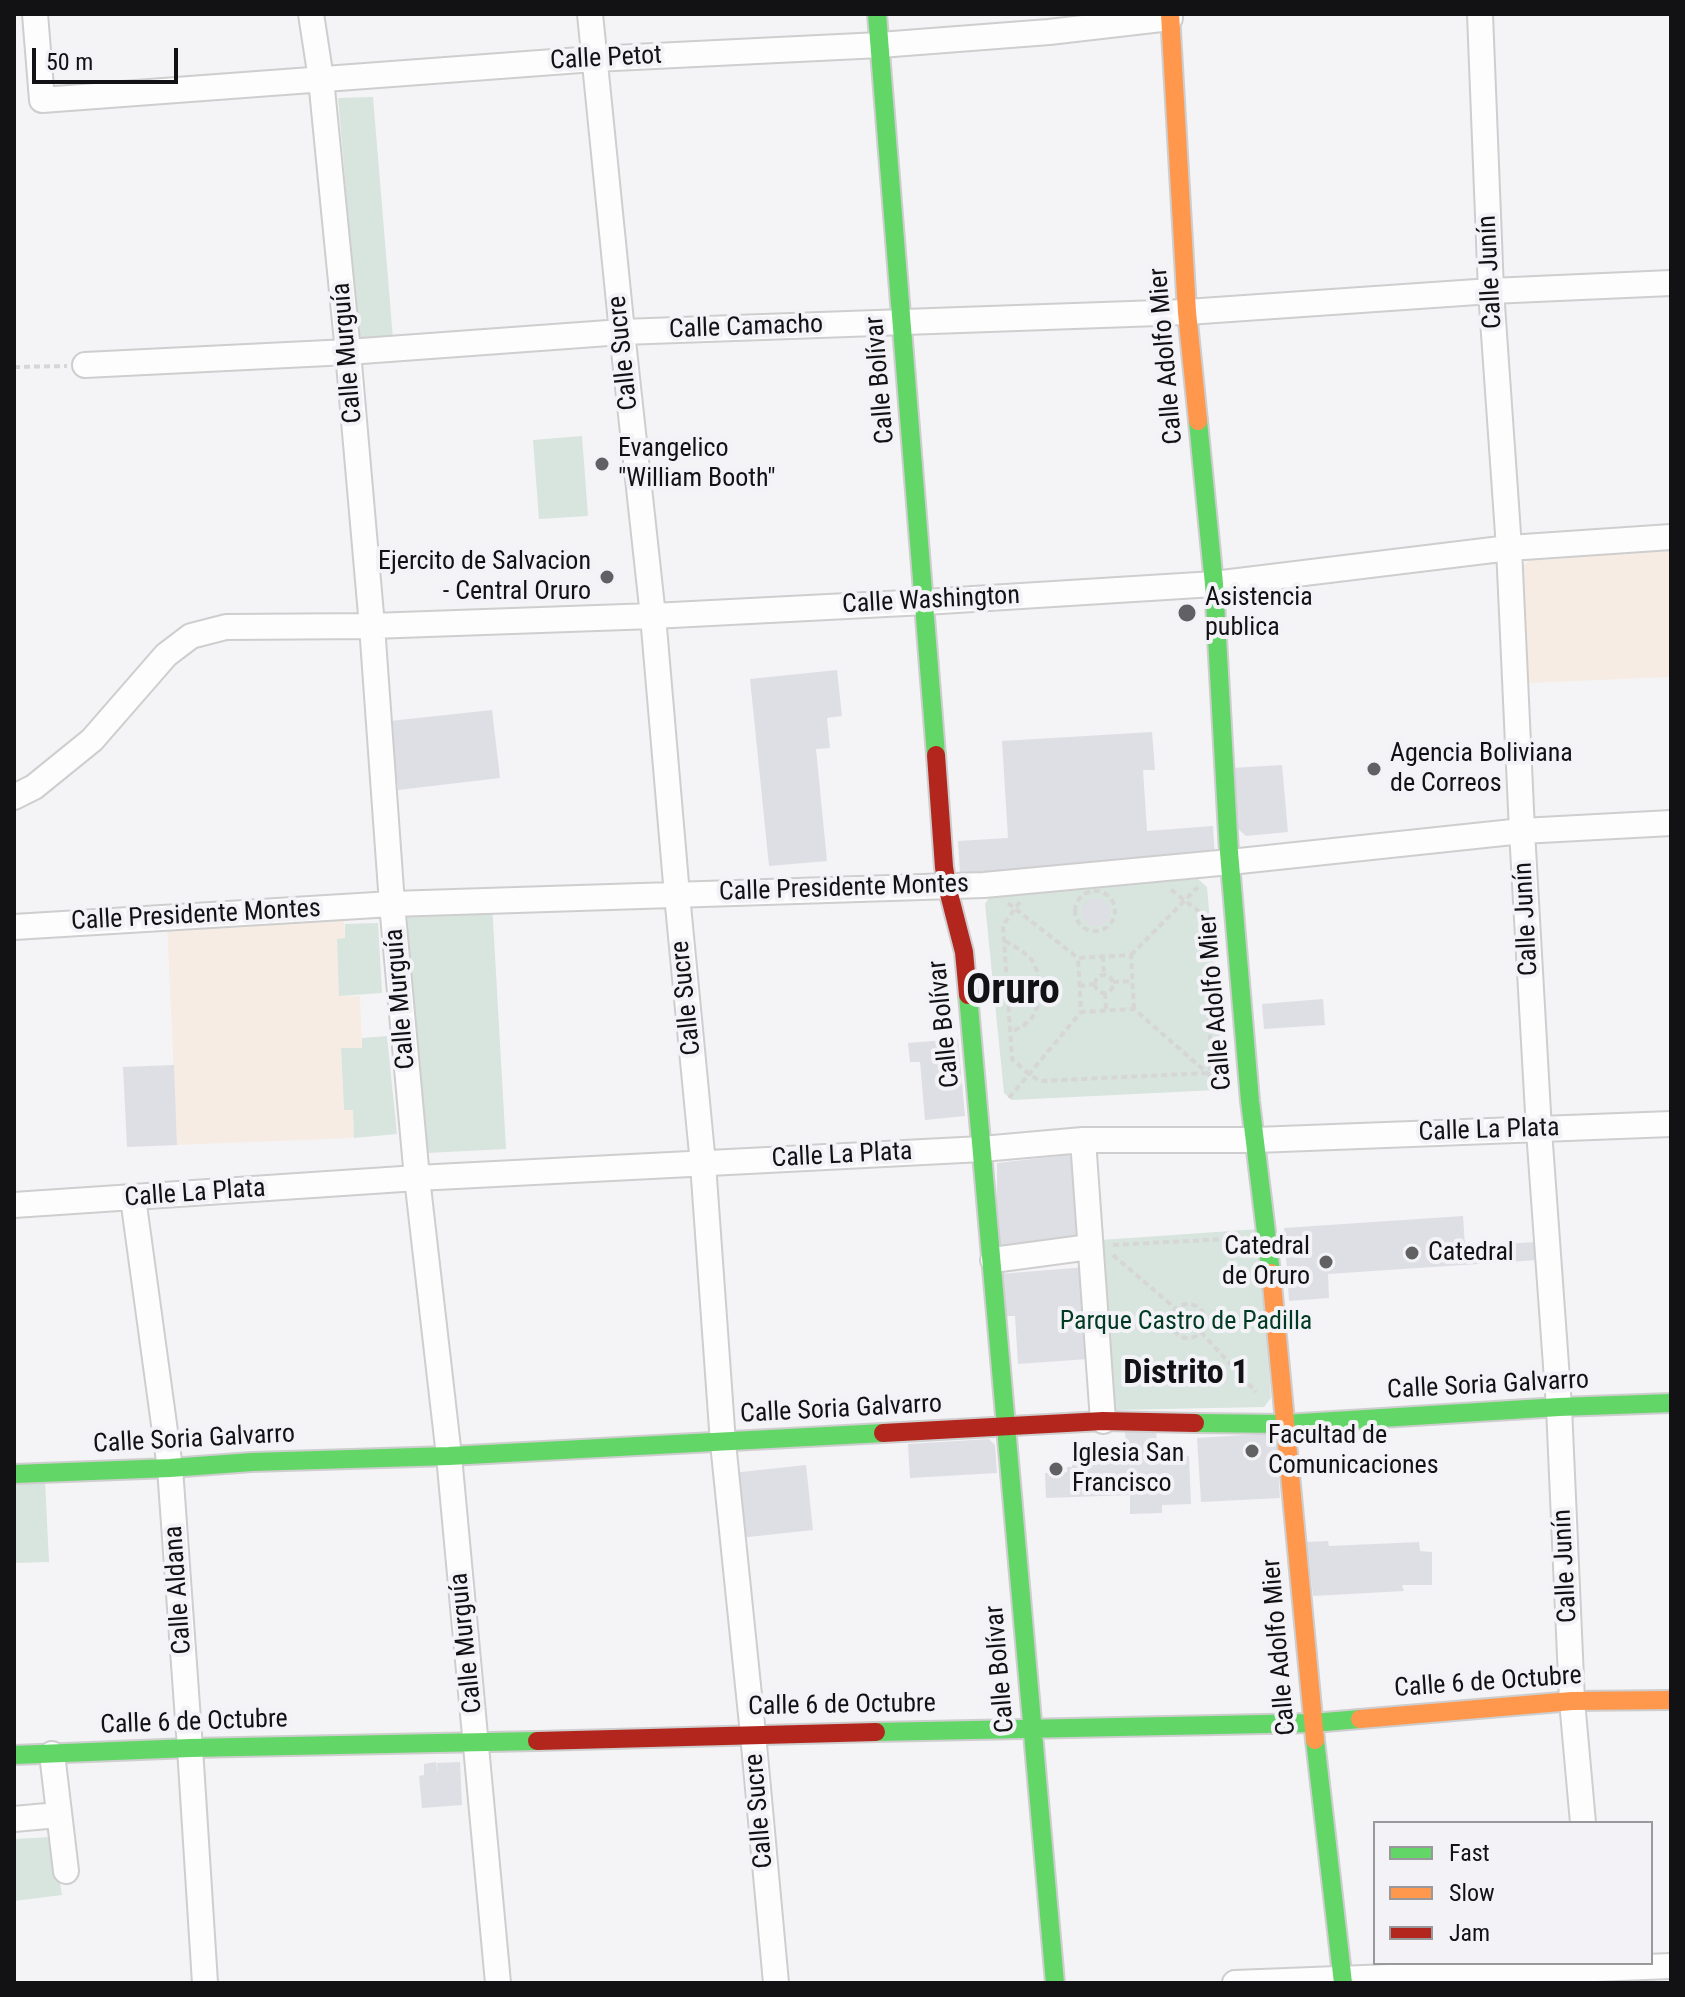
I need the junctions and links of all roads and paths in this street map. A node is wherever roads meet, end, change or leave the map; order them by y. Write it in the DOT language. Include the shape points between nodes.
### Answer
graph roads {
  1 [pos="35,14"];
  2 [pos="311,14"];
  3 [pos="590,14"];
  4 [pos="877,14"];
  5 [pos="1480,14"];
  6 [pos="1170,16"];
  7 [pos="880,45"];
  8 [pos="594,59"];
  9 [pos="321,79"];
  10 [pos="1671,283"];
  11 [pos="1491,291"];
  12 [pos="1187,312"];
  13 [pos="902,322"];
  14 [pos="622,332"];
  15 [pos="348,352"];
  16 [pos="85,365"];
  17 [pos="14,367"];
  18 [pos="1671,537"];
  19 [pos="1509,548"];
  20 [pos="1214,584"];
  21 [pos="925,602"];
  22 [pos="653,616"];
  23 [pos="372,626"];
  24 [pos="14,797"];
  25 [pos="1671,823"];
  26 [pos="1522,831"];
  27 [pos="1230,862"];
  28 [pos="1203,883"];
  29 [pos="947,886"];
  30 [pos="1165,886"];
  31 [pos="1111,890"];
  32 [pos="1098,891"];
  33 [pos="1078,892"];
  34 [pos="1091,892"];
  35 [pos="677,895"];
  36 [pos="1026,895"];
  37 [pos="1004,900"];
  38 [pos="1186,900"];
  39 [pos="392,904"];
  40 [pos="1015,908"];
  41 [pos="14,927"];
  42 [pos="1005,941"];
  43 [pos="1131,955"];
  44 [pos="1103,956"];
  45 [pos="1078,958"];
  46 [pos="1104,975"];
  47 [pos="1133,981"];
  48 [pos="1113,982"];
  49 [pos="1095,984"];
  50 [pos="1079,986"];
  51 [pos="1105,993"];
  52 [pos="1134,1009"];
  53 [pos="1106,1011"];
  54 [pos="1081,1012"];
  55 [pos="1011,1032"];
  56 [pos="1208,1073"];
  57 [pos="1029,1074"];
  58 [pos="1221,1085"];
  59 [pos="1009,1098"];
  60 [pos="1671,1124"];
  61 [pos="1539,1130"];
  62 [pos="1083,1140"];
  63 [pos="1256,1140"];
  64 [pos="982,1149"];
  65 [pos="703,1164"];
  66 [pos="417,1178"];
  67 [pos="133,1198"];
  68 [pos="14,1205"];
  69 [pos="1268,1237"];
  70 [pos="1096,1246"];
  71 [pos="993,1260"];
  72 [pos="1176,1309"];
  73 [pos="1201,1332"];
  74 [pos="1671,1403"];
  75 [pos="1559,1407"];
  76 [pos="1103,1421"];
  77 [pos="1285,1424"];
  78 [pos="1007,1426"];
  79 [pos="723,1443"];
  80 [pos="449,1456"];
  81 [pos="170,1468"];
  82 [pos="14,1474"];
  83 [pos="1671,1700"];
  84 [pos="1572,1701"];
  85 [pos="1313,1723"];
  86 [pos="1032,1727"];
  87 [pos="753,1734"];
  88 [pos="477,1743"];
  89 [pos="190,1748"];
  90 [pos="52,1754"];
  91 [pos="14,1755"];
  92 [pos="58,1815"];
  93 [pos="14,1819"];
  94 [pos="1583,1821"];
  95 [pos="66,1871"];
  96 [pos="1671,1966"];
  97 [pos="1596,1971"];
  98 [pos="1342,1981"];
  99 [pos="205,1983"];
  100 [pos="498,1983"];
  101 [pos="776,1983"];
  102 [pos="1055,1983"];
  103 [pos="1235,1983"];
  1 -- 9 [label="street, Calle Petot" via="42,100"];
  2 -- 9 [label="street, Calle Murguía"];
  3 -- 8 [label="street, Calle Sucre"];
  4 -- 7 [label="main road, Calle Bolívar"];
  5 -- 11 [label="street, Calle Junín"];
  6 -- 7 [label="street, Calle Petot"];
  6 -- 12 [label="main road, Calle Adolfo Mier"];
  7 -- 8 [label="street, Calle Petot"];
  7 -- 13 [label="main road, Calle Bolívar"];
  8 -- 9 [label="street, Calle Petot"];
  8 -- 14 [label="street, Calle Sucre"];
  9 -- 15 [label="street, Calle Murguía"];
  10 -- 11 [label="street, Calle Camacho"];
  11 -- 12 [label="street, Calle Camacho"];
  11 -- 19 [label="street, Calle Junín"];
  12 -- 13 [label="street, Calle Camacho"];
  12 -- 20 [label="main road, Calle Adolfo Mier"];
  13 -- 14 [label="street, Calle Camacho"];
  13 -- 21 [label="main road, Calle Bolívar"];
  14 -- 15 [label="street, Calle Camacho"];
  14 -- 22 [label="street, Calle Sucre"];
  15 -- 16 [label="street, Calle Camacho"];
  15 -- 23 [label="street, Calle Murguía"];
  16 -- 17 [label="path"];
  18 -- 19 [label="street, Calle Washington"];
  19 -- 20 [label="street, Calle Washington"];
  19 -- 26 [label="street, Calle Junín"];
  20 -- 21 [label="street, Calle Washington"];
  20 -- 27 [label="main road, Calle Adolfo Mier"];
  21 -- 22 [label="street, Calle Washington"];
  21 -- 29 [label="main road, Calle Bolívar"];
  22 -- 23 [label="street, Calle Washington"];
  22 -- 35 [label="street, Calle Sucre"];
  23 -- 24 [label="street, Calle Washington" via="226,627 191,636 166,655 92,740"];
  23 -- 39 [label="street, Calle Murguía"];
  25 -- 26 [label="street, Calle Presidente Montes"];
  26 -- 27 [label="street, Calle Presidente Montes"];
  26 -- 61 [label="street, Calle Junín"];
  27 -- 29 [label="street, Calle Presidente Montes"];
  27 -- 63 [label="main road, Calle Adolfo Mier"];
  28 -- 38 [label="path"];
  29 -- 35 [label="street, Calle Presidente Montes"];
  29 -- 64 [label="main road, Calle Bolívar" via="964,952"];
  30 -- 38 [label="path"];
  31 -- 32 [label="path"];
  32 -- 34 [label="path"];
  32 -- 34 [label="path" via="1114,903 1115,916 1108,927 1096,931 1076,917 1080,898"];
  33 -- 34 [label="path"];
  35 -- 39 [label="street, Calle Presidente Montes"];
  35 -- 65 [label="street, Calle Sucre"];
  36 -- 40 [label="path"];
  37 -- 40 [label="path"];
  38 -- 43 [label="path"];
  38 -- 56 [label="path" via="1201,913 1212,1064"];
  39 -- 41 [label="street, Calle Presidente Montes"];
  39 -- 66 [label="street, Calle Murguía"];
  40 -- 42 [label="path" via="1003,925"];
  40 -- 45 [label="path"];
  42 -- 55 [label="path"];
  42 -- 55 [label="path" via="1032,960 1040,989 1032,1018"];
  43 -- 44 [label="path"];
  43 -- 47 [label="path"];
  44 -- 45 [label="path"];
  44 -- 46 [label="path"];
  45 -- 50 [label="path"];
  46 -- 48 [label="path"];
  46 -- 49 [label="path"];
  47 -- 48 [label="path"];
  47 -- 52 [label="path"];
  48 -- 51 [label="path"];
  49 -- 50 [label="path"];
  49 -- 51 [label="path"];
  50 -- 54 [label="path"];
  51 -- 53 [label="path"];
  52 -- 53 [label="path"];
  52 -- 56 [label="path"];
  53 -- 54 [label="path"];
  54 -- 57 [label="path"];
  55 -- 57 [label="path" via="1012,1059"];
  56 -- 57 [label="path" via="1040,1081"];
  56 -- 58 [label="path"];
  57 -- 59 [label="path"];
  60 -- 61 [label="street, Calle La Plata"];
  61 -- 63 [label="street, Calle La Plata"];
  61 -- 75 [label="street, Calle Junín"];
  62 -- 63 [label="street, Calle La Plata"];
  62 -- 64 [label="street, Calle La Plata"];
  62 -- 70 [label="street"];
  63 -- 69 [label="main road, Calle Adolfo Mier"];
  64 -- 65 [label="street, Calle La Plata"];
  64 -- 71 [label="main road, Calle Bolívar"];
  65 -- 66 [label="street, Calle La Plata"];
  65 -- 79 [label="street, Calle Sucre"];
  66 -- 67 [label="street, Calle La Plata"];
  66 -- 80 [label="street, Calle Murguía"];
  67 -- 68 [label="street, Calle La Plata"];
  67 -- 81 [label="street, Calle Aldana"];
  69 -- 70 [label="path"];
  69 -- 77 [label="main road, Calle Adolfo Mier"];
  70 -- 71 [label="street"];
  70 -- 72 [label="path"];
  70 -- 76 [label="street"];
  71 -- 78 [label="main road, Calle Bolívar"];
  72 -- 73 [label="path" via="1198,1307 1205,1316"];
  72 -- 73 [label="path" via="1171,1324 1177,1334 1187,1338"];
  73 -- 77 [label="path"];
  74 -- 75 [label="main road, Calle Soria Galvarro"];
  75 -- 77 [label="main road, Calle Soria Galvarro"];
  75 -- 84 [label="street, Calle Junín"];
  76 -- 77 [label="main road, Calle Soria Galvarro"];
  76 -- 78 [label="main road, Calle Soria Galvarro"];
  77 -- 85 [label="main road, Calle Adolfo Mier"];
  78 -- 79 [label="main road, Calle Soria Galvarro"];
  78 -- 86 [label="main road, Calle Bolívar"];
  79 -- 80 [label="main road, Calle Soria Galvarro"];
  79 -- 87 [label="street, Calle Sucre"];
  80 -- 81 [label="main road, Calle Soria Galvarro"];
  80 -- 88 [label="street, Calle Murguía"];
  81 -- 82 [label="main road, Calle Soria Galvarro"];
  81 -- 89 [label="street, Calle Aldana"];
  83 -- 84 [label="main road, Calle 6 de Octubre"];
  84 -- 85 [label="main road, Calle 6 de Octubre"];
  84 -- 94 [label="street, Calle Junín"];
  85 -- 86 [label="main road, Calle 6 de Octubre"];
  85 -- 98 [label="main road, Calle Adolfo Mier"];
  86 -- 87 [label="main road, Calle 6 de Octubre"];
  86 -- 102 [label="main road, Calle Bolívar"];
  87 -- 88 [label="main road, Calle 6 de Octubre"];
  87 -- 101 [label="street, Calle Sucre"];
  88 -- 89 [label="main road, Calle 6 de Octubre"];
  88 -- 100 [label="street, Calle Murguía"];
  89 -- 90 [label="main road, Calle 6 de Octubre"];
  89 -- 99 [label="street, Calle Aldana"];
  90 -- 91 [label="main road, Calle 6 de Octubre"];
  90 -- 92 [label="street"];
  92 -- 93 [label="street"];
  92 -- 95 [label="street"];
  96 -- 97 [label="street"];
  97 -- 98 [label="street"];
  98 -- 103 [label="street"];
}
